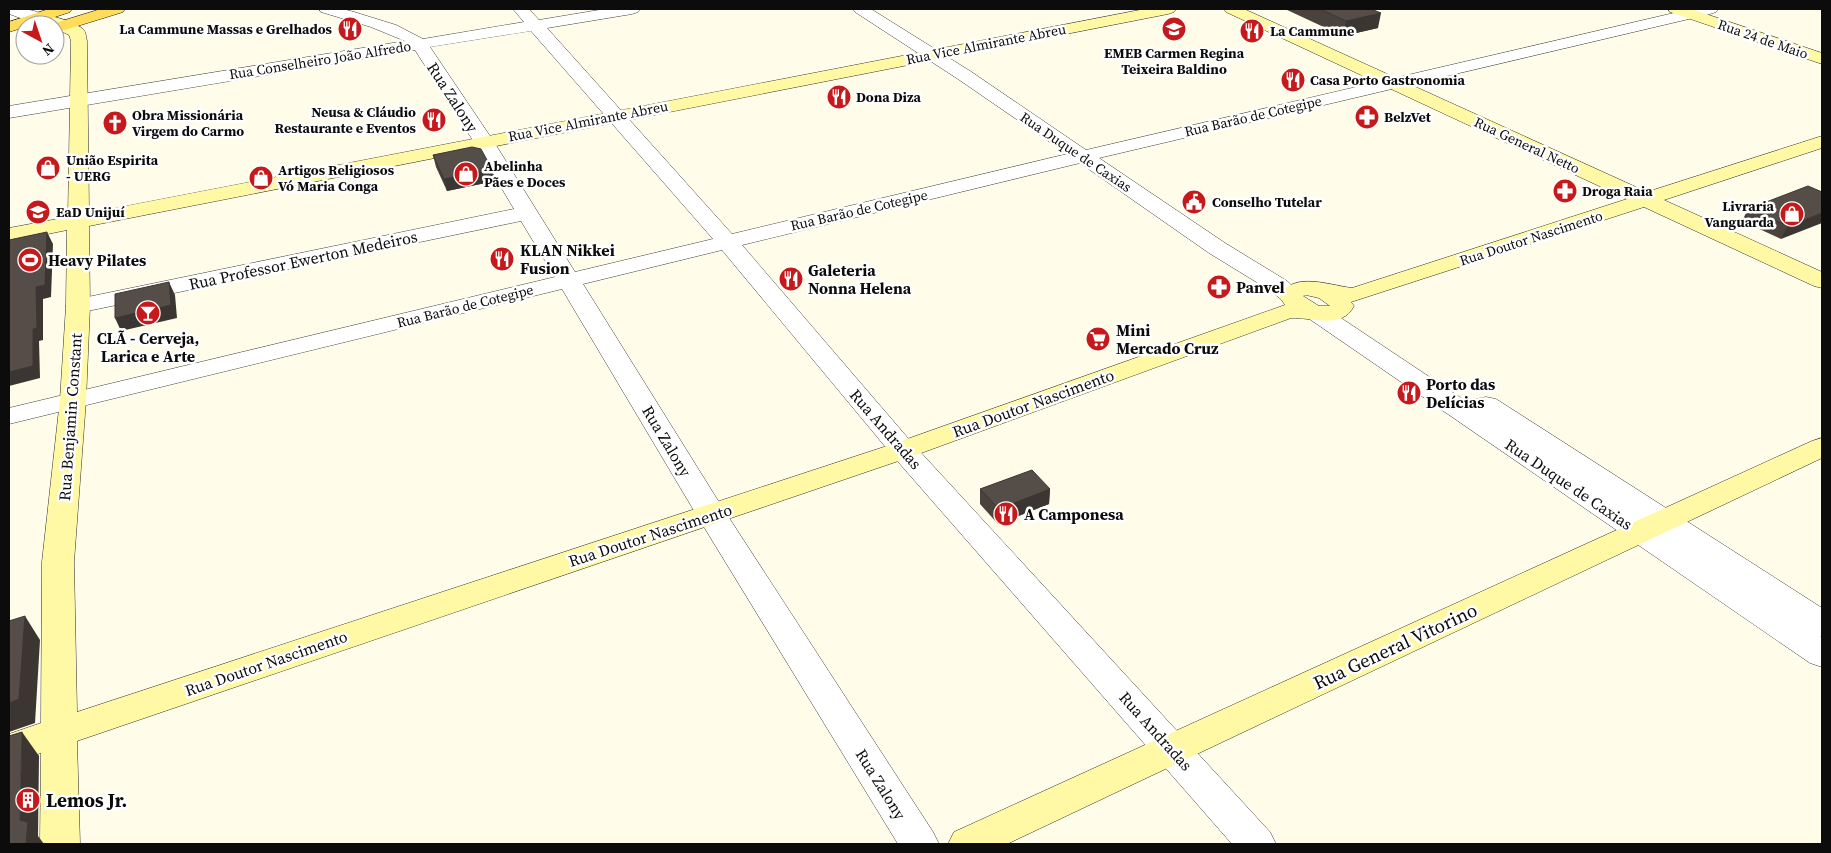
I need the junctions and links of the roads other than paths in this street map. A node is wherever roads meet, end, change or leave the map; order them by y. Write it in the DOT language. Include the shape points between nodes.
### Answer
graph roads {
  1 [pos="9,9"];
  2 [pos="117,9"];
  3 [pos="327,9"];
  4 [pos="594,9"];
  5 [pos="625,9"];
  6 [pos="861,9"];
  7 [pos="1168,9"];
  8 [pos="1232,9"];
  9 [pos="1710,9"];
  10 [pos="1683,11"];
  11 [pos="28,15"];
  12 [pos="887,17"];
  13 [pos="528,18"];
  14 [pos="65,20"];
  15 [pos="65,24"];
  16 [pos="416,41"];
  17 [pos="939,53"];
  18 [pos="1822,59"];
  19 [pos="1395,84"];
  20 [pos="78,97"];
  21 [pos="9,104"];
  22 [pos="9,112"];
  23 [pos="615,116"];
  24 [pos="484,142"];
  25 [pos="1822,142"];
  26 [pos="1092,154"];
  27 [pos="1151,194"];
  28 [pos="1646,200"];
  29 [pos="528,213"];
  30 [pos="78,222"];
  31 [pos="9,235"];
  32 [pos="1238,241"];
  33 [pos="727,242"];
  34 [pos="1216,248"];
  35 [pos="569,281"];
  36 [pos="1822,281"];
  37 [pos="1317,302"];
  38 [pos="78,306"];
  39 [pos="73,400"];
  40 [pos="9,416"];
  41 [pos="1822,447"];
  42 [pos="904,450"];
  43 [pos="711,514"];
  44 [pos="1653,527"];
  45 [pos="1809,634"];
  46 [pos="58,734"];
  47 [pos="1172,748"];
  48 [pos="9,749"];
  49 [pos="60,844"];
  50 [pos="919,844"];
  51 [pos="968,844"];
  52 [pos="1256,844"];
  1 -- 11 [label="street"];
  2 -- 14 [label="main road"];
  3 -- 16 [label="street"];
  4 -- 13 [label="street, Rua Conselheiro João Alfredo"];
  5 -- 13 [label="street, Rua Conselheiro João Alfredo"];
  6 -- 12 [label="street, Rua Duque de Caxias"];
  7 -- 17 [label="street, Rua Vice Almirante Abreu"];
  8 -- 19 [label="street, Rua General Netto"];
  9 -- 10 [label="street, Rua Barão de Cotegipe"];
  10 -- 18 [label="street, Rua 24 de Maio"];
  10 -- 19 [label="street, Rua Barão de Cotegipe"];
  12 -- 17 [label="street, Rua Duque de Caxias"];
  13 -- 16 [label="street, Rua Conselheiro João Alfredo"];
  13 -- 23 [label="street, Rua Andradas"];
  15 -- 20 [label="street, Rua Benjamin Constant" via="76,33 79,41"];
  16 -- 20 [label="street, Rua Conselheiro João Alfredo"];
  16 -- 24 [label="street, Rua Zalony"];
  17 -- 23 [label="street, Rua Vice Almirante Abreu"];
  17 -- 26 [label="street, Rua Duque de Caxias"];
  19 -- 26 [label="street, Rua Barão de Cotegipe"];
  19 -- 28 [label="street, Rua General Netto"];
  20 -- 21 [label="street, Rua Conselheiro João Alfredo"];
  20 -- 22 [label="street, Rua Conselheiro João Alfredo"];
  20 -- 30 [label="street, Rua Benjamin Constant"];
  23 -- 24 [label="street, Rua Vice Almirante Abreu"];
  23 -- 33 [label="street, Rua Andradas"];
  24 -- 29 [label="street, Rua Zalony"];
  24 -- 30 [label="street, Rua Vice Almirante Abreu"];
  25 -- 28 [label="street, Rua Doutor Nascimento"];
  26 -- 27 [label="street, Rua Duque de Caxias"];
  26 -- 33 [label="street, Rua Barão de Cotegipe"];
  27 -- 32 [label="street, Rua Duque de Caxias"];
  27 -- 34 [label="street, Rua Duque de Caxias"];
  28 -- 36 [label="street, Rua General Netto"];
  28 -- 37 [label="street, Rua Doutor Nascimento"];
  29 -- 35 [label="street, Rua Zalony"];
  29 -- 38 [label="street, Rua Professor Ewerton Medeiros"];
  30 -- 31 [label="street, Rua Vice Almirante Abreu"];
  30 -- 38 [label="street, Rua Benjamin Constant"];
  32 -- 34 [label="street"];
  32 -- 37 [label="street, Rua Duque de Caxias"];
  33 -- 35 [label="street, Rua Barão de Cotegipe"];
  33 -- 42 [label="street, Rua Andradas"];
  34 -- 37 [label="street, Rua Duque de Caxias" via="1279,286"];
  35 -- 39 [label="street, Rua Barão de Cotegipe"];
  35 -- 43 [label="street, Rua Zalony"];
  37 -- 42 [label="street, Rua Doutor Nascimento"];
  37 -- 44 [label="street, Rua Duque de Caxias"];
  38 -- 39 [label="street, Rua Benjamin Constant"];
  39 -- 40 [label="street, Rua Barão de Cotegipe"];
  39 -- 46 [label="street, Rua Benjamin Constant" via="58,562"];
  41 -- 44 [label="street, Rua General Vitorino"];
  42 -- 43 [label="street, Rua Doutor Nascimento"];
  42 -- 47 [label="street, Rua Andradas"];
  43 -- 46 [label="street, Rua Doutor Nascimento"];
  43 -- 50 [label="street, Rua Zalony"];
  44 -- 45 [label="street, Rua Duque de Caxias"];
  44 -- 47 [label="street, Rua General Vitorino"];
  46 -- 48 [label="street, Rua Doutor Nascimento"];
  46 -- 49 [label="street, Rua Benjamin Constant"];
  47 -- 51 [label="street, Rua General Vitorino"];
  47 -- 52 [label="street, Rua Andradas"];
}
